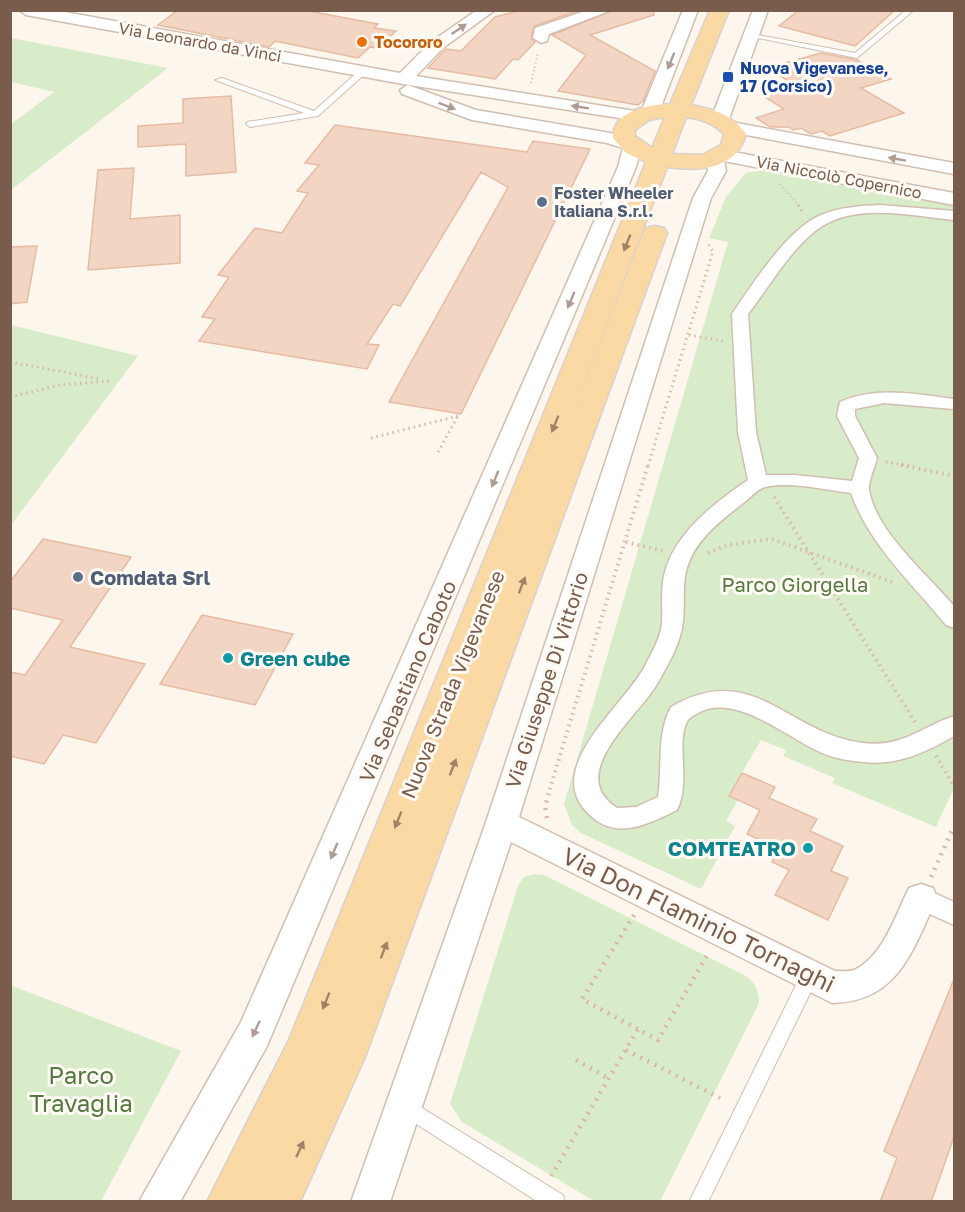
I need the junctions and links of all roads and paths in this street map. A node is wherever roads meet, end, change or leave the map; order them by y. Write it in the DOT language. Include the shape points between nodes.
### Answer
graph roads {
  1 [pos="26,10"];
  2 [pos="488,10"];
  3 [pos="605,10"];
  4 [pos="691,10"];
  5 [pos="720,10"];
  6 [pos="741,10"];
  7 [pos="761,10"];
  8 [pos="911,10"];
  9 [pos="752,36"];
  10 [pos="541,38"];
  11 [pos="720,64"];
  12 [pos="369,73"];
  13 [pos="403,79"];
  14 [pos="219,80"];
  15 [pos="441,85"];
  16 [pos="422,96"];
  17 [pos="526,98"];
  18 [pos="689,113"];
  19 [pos="315,114"];
  20 [pos="250,124"];
  21 [pos="650,154"];
  22 [pos="719,157"];
  23 [pos="954,169"];
  24 [pos="774,177"];
  25 [pos="954,199"];
  26 [pos="954,216"];
  27 [pos="811,227"];
  28 [pos="689,334"];
  29 [pos="740,343"];
  30 [pos="10,362"];
  31 [pos="10,397"];
  32 [pos="954,404"];
  33 [pos="371,438"];
  34 [pos="438,452"];
  35 [pos="868,458"];
  36 [pos="954,476"];
  37 [pos="758,482"];
  38 [pos="859,488"];
  39 [pos="626,542"];
  40 [pos="809,552"];
  41 [pos="682,556"];
  42 [pos="935,597"];
  43 [pos="954,620"];
  44 [pos="954,724"];
  45 [pos="926,741"];
  46 [pos="954,786"];
  47 [pos="500,822"];
  48 [pos="954,826"];
  49 [pos="921,898"];
  50 [pos="636,912"];
  51 [pos="954,914"];
  52 [pos="710,950"];
  53 [pos="808,976"];
  54 [pos="638,1029"];
  55 [pos="626,1050"];
  56 [pos="576,1060"];
  57 [pos="609,1079"];
  58 [pos="720,1098"];
  59 [pos="406,1107"];
  60 [pos="548,1197"];
  61 [pos="158,1202"];
  62 [pos="230,1202"];
  63 [pos="275,1202"];
  64 [pos="370,1202"];
  65 [pos="698,1202"];
  1 -- 12 [label="street, Via Leonardo da Vinci"];
  13 -- 2 [label="street, one-way" via="437,45"];
  3 -- 10 [label="street" via="541,31"];
  4 -- 18 [label="street, one-way"];
  5 -- 18 [label="main road, Nuova Strada Vigevanese"];
  6 -- 11 [label="main road"];
  7 -- 9 [label="street"];
  8 -- 9 [label="lane" via="857,56"];
  9 -- 18 [label="street"];
  10 -- 17 [label="path"];
  12 -- 13 [label="street, Via Leonardo da Vinci"];
  12 -- 16 [label="street, Via Leonardo da Vinci"];
  12 -- 19 [label="lane"];
  13 -- 15 [label="street, Via Leonardo da Vinci"];
  14 -- 19 [label="lane"];
  15 -- 16 [label="lane" via="427,88"];
  15 -- 17 [label="street, Via Leonardo da Vinci"];
  16 -- 21 [label="street, Via Leonardo da Vinci, one-way" via="472,115 610,138"];
  18 -- 17 [label="street, Via Leonardo da Vinci, one-way"];
  18 -- 21 [label="main road, Nuova Strada Vigevanese"];
  18 -- 21 [label="main road, Nuova Strada Vigevanese" via="624,129"];
  18 -- 22 [label="main road, Nuova Strada Vigevanese" via="735,134 735,143"];
  23 -- 18 [label="street, Via Niccolò Copernico, one-way"];
  19 -- 20 [label="lane"];
  21 -- 22 [label="main road"];
  21 -- 61 [label="street, Via Sebastiano Caboto, one-way" via="627,167 254,1034"];
  21 -- 62 [label="main road, Nuova Strada Vigevanese, one-way" via="306,1051"];
  63 -- 21 [label="main road, Nuova Strada Vigevanese, one-way" via="343,1057"];
  22 -- 25 [label="street, Via Niccolò Copernico"];
  22 -- 47 [label="street, Via Giuseppe Di Vittorio" via="717,171 702,198"];
  24 -- 27 [label="path" via="795,199"];
  26 -- 27 [label="street" via="874,209 849,212"];
  27 -- 29 [label="street" via="740,314"];
  28 -- 29 [label="path"];
  29 -- 37 [label="street" via="747,432"];
  30 -- 31 [label="path" via="110,381 78,381"];
  32 -- 35 [label="street" via="857,399 846,406 846,416"];
  33 -- 34 [label="path" via="458,416"];
  35 -- 36 [label="path"];
  35 -- 38 [label="street"];
  37 -- 38 [label="street"];
  37 -- 40 [label="path" via="775,498"];
  37 -- 41 [label="street" via="701,529"];
  38 -- 42 [label="street" via="880,534"];
  39 -- 41 [label="path"];
  40 -- 41 [label="path" via="772,539 728,545 696,558"];
  40 -- 42 [label="path"];
  40 -- 45 [label="path"];
  41 -- 45 [label="street" via="673,583 672,635 645,686 597,745 588,766 586,787 591,800 610,818 643,816 669,802 672,730 680,713 698,702 728,699 752,705 829,746 865,753 898,752"];
  42 -- 43 [label="street"];
  44 -- 45 [label="street"];
  45 -- 46 [label="path"];
  47 -- 53 [label="street, Via Don Flaminio Tornaghi"];
  47 -- 59 [label="street, Via Giuseppe Di Vittorio"];
  48 -- 49 [label="path"];
  49 -- 51 [label="street"];
  49 -- 53 [label="street, Via Don Flaminio Tornaghi" via="884,968 871,980 845,989"];
  50 -- 54 [label="path" via="582,999"];
  52 -- 54 [label="path" via="658,1040"];
  53 -- 65 [label="lane"];
  54 -- 55 [label="path"];
  55 -- 57 [label="path"];
  55 -- 58 [label="path"];
  56 -- 57 [label="path"];
  57 -- 60 [label="path"];
  59 -- 60 [label="lane"];
  59 -- 64 [label="street, Via Giuseppe Di Vittorio"];
}
